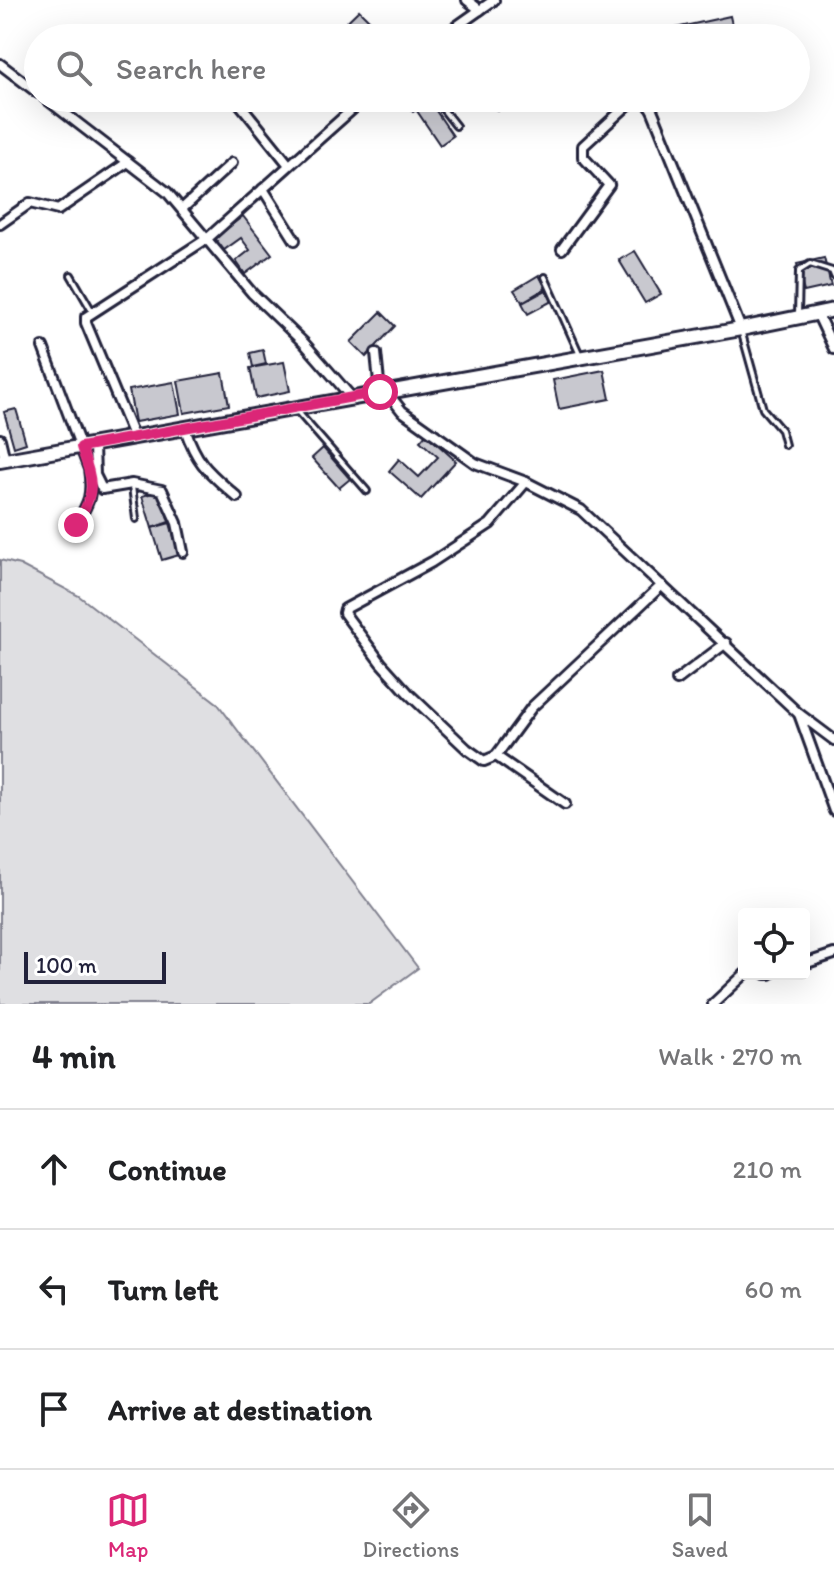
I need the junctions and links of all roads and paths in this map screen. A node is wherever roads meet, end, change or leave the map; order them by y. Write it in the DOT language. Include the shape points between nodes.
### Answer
graph roads {
  1 [pos="467,0"];
  2 [pos="494,0"];
  3 [pos="480,10"];
  4 [pos="462,24"];
  5 [pos="0,64"];
  6 [pos="24,82"];
  7 [pos="63,112"];
  8 [pos="246,112"];
  9 [pos="349,112"];
  10 [pos="445,112"];
  11 [pos="620,112"];
  12 [pos="653,112"];
  13 [pos="456,126"];
  14 [pos="128,162"];
  15 [pos="232,163"];
  16 [pos="289,165"];
  17 [pos="263,189"];
  18 [pos="183,208"];
  19 [pos="0,224"];
  20 [pos="208,238"];
  21 [pos="295,240"];
  22 [pos="562,249"];
  23 [pos="71,275"];
  24 [pos="834,276"];
  25 [pos="545,277"];
  26 [pos="834,310"];
  27 [pos="92,311"];
  28 [pos="817,313"];
  29 [pos="798,317"];
  30 [pos="741,329"];
  31 [pos="43,347"];
  32 [pos="834,349"];
  33 [pos="376,353"];
  34 [pos="581,357"];
  35 [pos="384,392"];
  36 [pos="353,399"];
  37 [pos="295,409"];
  38 [pos="185,429"];
  39 [pos="134,438"];
  40 [pos="0,439"];
  41 [pos="785,445"];
  42 [pos="88,446"];
  43 [pos="3,461"];
  44 [pos="526,482"];
  45 [pos="132,484"];
  46 [pos="367,491"];
  47 [pos="237,497"];
  48 [pos="136,519"];
  49 [pos="76,525"];
  50 [pos="183,552"];
  51 [pos="662,585"];
  52 [pos="726,643"];
  53 [pos="677,680"];
  54 [pos="798,713"];
  55 [pos="834,740"];
  56 [pos="496,756"];
  57 [pos="565,804"];
  58 [pos="834,811"];
  59 [pos="834,954"];
  60 [pos="810,962"];
  61 [pos="739,980"];
  62 [pos="713,1004"];
  1 -- 3 [label="street"];
  2 -- 3 [label="street"];
  3 -- 4 [label="street"];
  5 -- 6 [label="street"];
  7 -- 14 [label="street"];
  8 -- 16 [label="street"];
  9 -- 16 [label="street"];
  10 -- 13 [label="lane"];
  11 -- 22 [label="street" via="583,146 583,157 609,185"];
  12 -- 30 [label="street"];
  14 -- 18 [label="street"];
  14 -- 19 [label="street" via="58,210 30,203"];
  15 -- 18 [label="street"];
  16 -- 17 [label="street"];
  17 -- 20 [label="street"];
  17 -- 21 [label="street"];
  18 -- 20 [label="street"];
  20 -- 27 [label="street"];
  20 -- 36 [label="street" via="252,293"];
  23 -- 27 [label="lane"];
  24 -- 29 [label="lane" via="810,264 799,271"];
  25 -- 34 [label="lane"];
  26 -- 28 [label="street"];
  27 -- 39 [label="street" via="86,323"];
  28 -- 29 [label="street"];
  28 -- 32 [label="street"];
  29 -- 30 [label="street"];
  30 -- 34 [label="street"];
  30 -- 41 [label="lane" via="763,409 781,430"];
  31 -- 42 [label="street"];
  33 -- 35 [label="street"];
  34 -- 35 [label="street"];
  35 -- 36 [label="street"];
  35 -- 44 [label="street" via="475,463"];
  36 -- 37 [label="street"];
  37 -- 38 [label="street"];
  37 -- 46 [label="lane"];
  38 -- 39 [label="street"];
  38 -- 47 [label="street" via="206,470"];
  39 -- 42 [label="street"];
  40 -- 43 [label="street"];
  42 -- 43 [label="street"];
  42 -- 45 [label="street" via="102,489"];
  42 -- 49 [label="street" via="91,500"];
  44 -- 51 [label="street" via="581,510"];
  44 -- 56 [label="street" via="490,524 344,613 409,694 475,755 484,761"];
  45 -- 48 [label="lane"];
  45 -- 50 [label="street" via="162,490"];
  51 -- 52 [label="street"];
  51 -- 56 [label="street" via="532,707"];
  52 -- 53 [label="street"];
  52 -- 54 [label="street"];
  54 -- 55 [label="street"];
  54 -- 58 [label="street"];
  56 -- 57 [label="street"];
  59 -- 60 [label="street"];
  61 -- 62 [label="street"];
}
